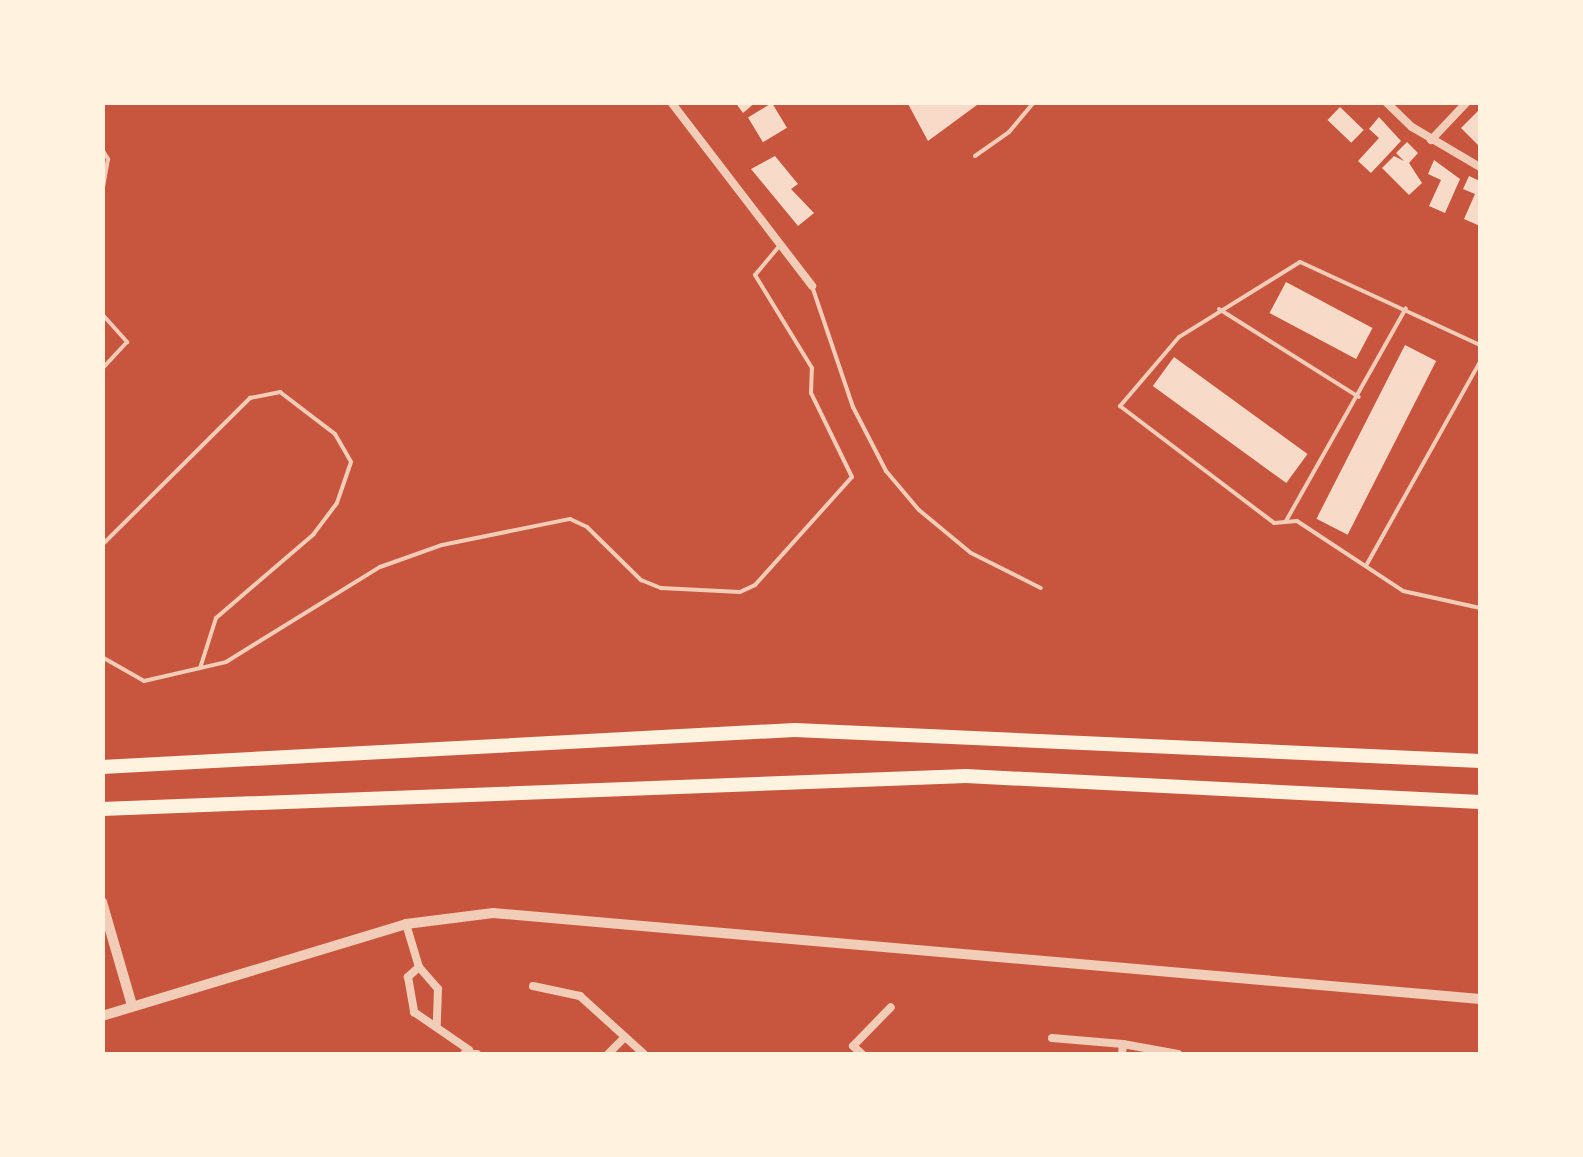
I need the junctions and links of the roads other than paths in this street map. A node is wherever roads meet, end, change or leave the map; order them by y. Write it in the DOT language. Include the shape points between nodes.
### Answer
graph roads {
  1 [pos="671,102"];
  2 [pos="1034,102"];
  3 [pos="1386,102"];
  4 [pos="1467,102"];
  5 [pos="1431,140"];
  6 [pos="102,149"];
  7 [pos="976,156"];
  8 [pos="1480,167"];
  9 [pos="102,192"];
  10 [pos="780,245"];
  11 [pos="812,286"];
  12 [pos="1406,308"];
  13 [pos="1218,309"];
  14 [pos="102,314"];
  15 [pos="1480,344"];
  16 [pos="1480,362"];
  17 [pos="102,368"];
  18 [pos="1360,397"];
  19 [pos="1286,522"];
  20 [pos="102,545"];
  21 [pos="1367,564"];
  22 [pos="1041,588"];
  23 [pos="1480,608"];
  24 [pos="102,657"];
  25 [pos="200,668"];
  26 [pos="1480,761"];
  27 [pos="102,767"];
  28 [pos="1480,802"];
  29 [pos="102,809"];
  30 [pos="102,902"];
  31 [pos="406,924"];
  32 [pos="419,968"];
  33 [pos="533,986"];
  34 [pos="1480,1000"];
  35 [pos="132,1005"];
  36 [pos="891,1007"];
  37 [pos="102,1016"];
  38 [pos="437,1024"];
  39 [pos="625,1037"];
  40 [pos="1052,1038"];
  41 [pos="853,1046"];
  42 [pos="1122,1049"];
  43 [pos="470,1053"];
  44 [pos="608,1054"];
  45 [pos="644,1054"];
  46 [pos="844,1054"];
  47 [pos="862,1054"];
  48 [pos="1178,1054"];
  1 -- 10 [label="street"];
  2 -- 7 [label="lane"];
  3 -- 5 [label="street"];
  4 -- 5 [label="street"];
  5 -- 8 [label="street"];
  6 -- 9 [label="lane"];
  10 -- 11 [label="street"];
  10 -- 25 [label="lane" via="756,276 812,368 811,392 852,477 754,585 740,592 661,588 640,580 588,526 570,520 488,534 380,566 246,653"];
  11 -- 22 [label="lane" via="852,407 886,471 919,510 971,553"];
  12 -- 13 [label="lane" via="1300,262"];
  12 -- 15 [label="lane"];
  12 -- 18 [label="lane"];
  13 -- 18 [label="lane"];
  13 -- 19 [label="lane" via="1166,348 1120,406 1274,522"];
  14 -- 17 [label="lane" via="128,342"];
  16 -- 21 [label="lane"];
  18 -- 19 [label="lane"];
  19 -- 21 [label="lane" via="1297,521"];
  20 -- 25 [label="lane" via="250,398 280,392 335,434 351,462 337,503 314,534 216,618"];
  21 -- 23 [label="lane" via="1403,592"];
  24 -- 25 [label="lane" via="144,682"];
  26 -- 27 [label="highway" via="796,730"];
  28 -- 29 [label="highway" via="966,776"];
  30 -- 35 [label="street"];
  31 -- 32 [label="street"];
  31 -- 34 [label="street" via="536,915"];
  31 -- 35 [label="street"];
  32 -- 38 [label="street" via="438,990"];
  32 -- 38 [label="street" via="408,978 410,1001 422,1019"];
  33 -- 39 [label="street" via="580,996"];
  35 -- 37 [label="street"];
  36 -- 41 [label="street"];
  38 -- 43 [label="street"];
  39 -- 44 [label="street"];
  39 -- 45 [label="street"];
  40 -- 42 [label="street"];
  41 -- 46 [label="street"];
  41 -- 47 [label="street"];
  42 -- 48 [label="street"];
}
